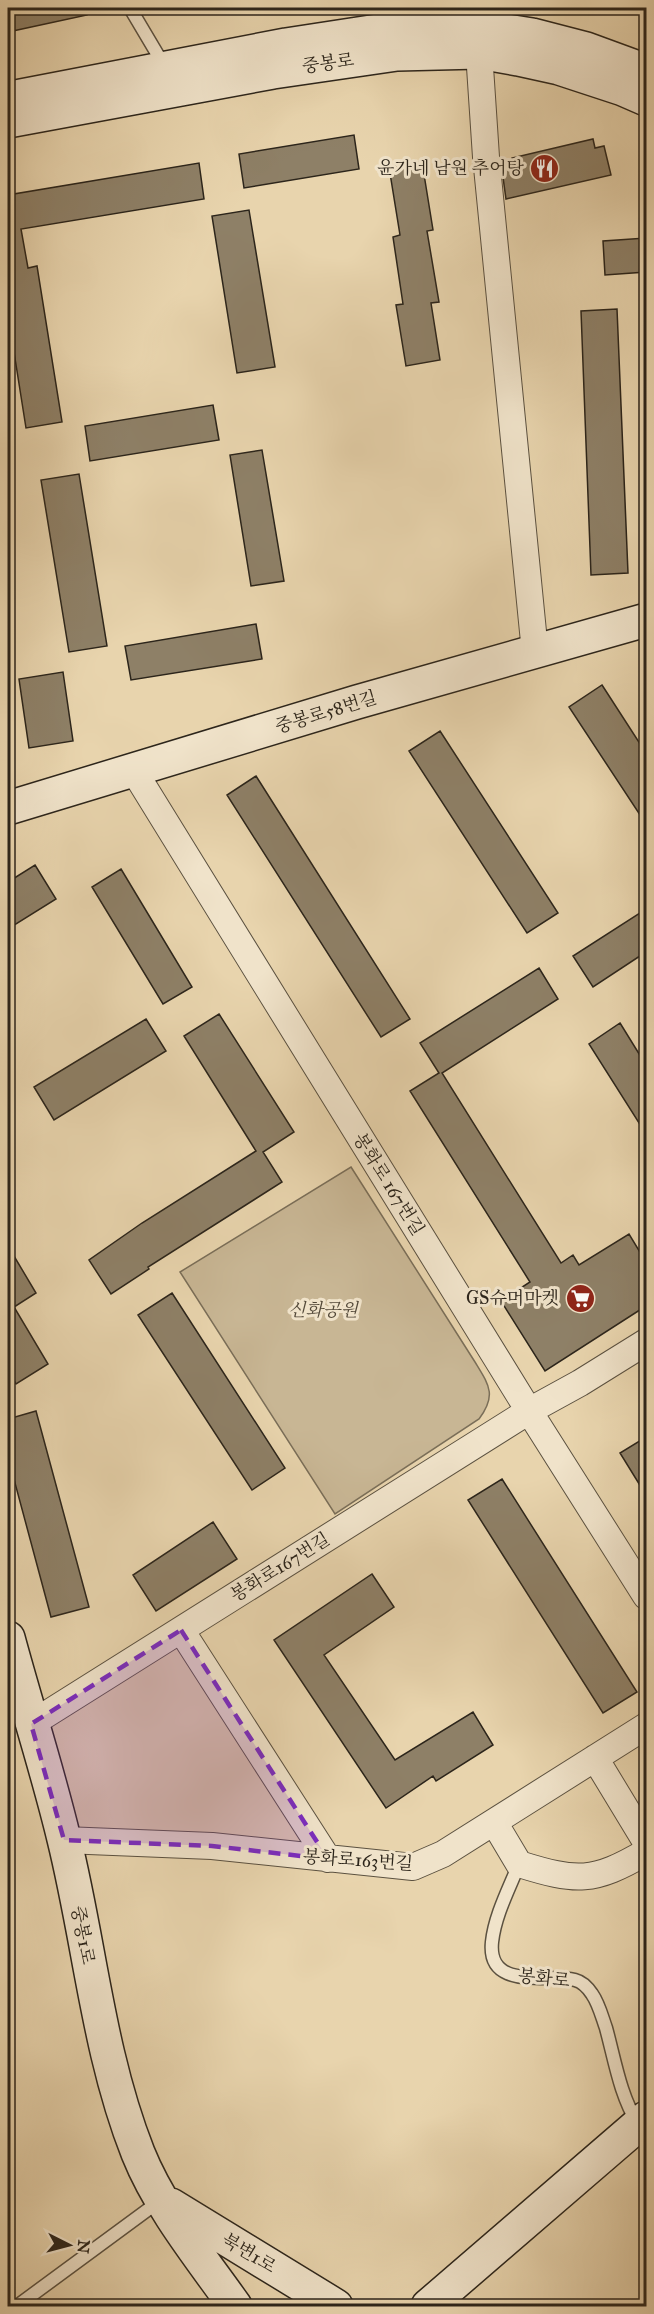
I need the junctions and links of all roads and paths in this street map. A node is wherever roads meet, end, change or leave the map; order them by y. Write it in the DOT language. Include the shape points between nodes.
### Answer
graph roads {
  1 [pos="130,8"];
  2 [pos="482,32"];
  3 [pos="165,68"];
  4 [pos="646,71"];
  5 [pos="8,98"];
  6 [pos="646,99"];
  7 [pos="8,121"];
  8 [pos="644,625"];
  9 [pos="535,652"];
  10 [pos="134,771"];
  11 [pos="8,808"];
  12 [pos="646,1342"];
  13 [pos="530,1411"];
  14 [pos="646,1596"];
  15 [pos="181,1630"];
  16 [pos="10,1658"];
  17 [pos="32,1724"];
  18 [pos="646,1726"];
  19 [pos="595,1758"];
  20 [pos="494,1822"];
  21 [pos="64,1840"];
  22 [pos="646,1842"];
  23 [pos="646,1852"];
  24 [pos="328,1859"];
  25 [pos="519,1864"];
  26 [pos="643,2121"];
  27 [pos="161,2199"];
  28 [pos="279,2271"];
  29 [pos="234,2305"];
  30 [pos="17,2307"];
  31 [pos="336,2307"];
  32 [pos="428,2307"];
  1 -- 3 [label="lane"];
  2 -- 3 [label="street, 중봉로" via="384,30"];
  2 -- 4 [label="street, 중봉로" via="542,38"];
  2 -- 6 [label="street, 중봉로" via="559,68"];
  2 -- 7 [label="street, 중봉로" via="397,54 341,60"];
  2 -- 9 [label="street" via="486,157"];
  3 -- 5 [label="street, 중봉로"];
  8 -- 9 [label="street, 중봉로58번길"];
  9 -- 10 [label="street, 중봉로58번길"];
  10 -- 11 [label="street, 중봉로58번길"];
  10 -- 13 [label="street, 봉화로 167번길"];
  12 -- 13 [label="street, 봉화로167번길"];
  13 -- 14 [label="street, 봉화로 167번길"];
  13 -- 15 [label="street, 봉화로167번길"];
  15 -- 17 [label="street, 봉화로167번길"];
  15 -- 24 [label="street"];
  16 -- 17 [label="street, 중봉1로"];
  17 -- 21 [label="street, 중봉1로"];
  18 -- 19 [label="street, 봉화로163번길"];
  19 -- 20 [label="street, 봉화로163번길"];
  19 -- 22 [label="street"];
  20 -- 24 [label="street, 봉화로163번길" via="413,1867"];
  20 -- 25 [label="street"];
  21 -- 24 [label="street, 봉화로163번길" via="212,1846"];
  21 -- 27 [label="street, 중봉1로" via="100,2024 139,2155"];
  23 -- 25 [label="street" via="597,1876 555,1875"];
  25 -- 26 [label="lane, 봉화로" via="495,1931 492,1954 497,1965 506,1973 521,1977 577,1980 585,1985 600,2009 622,2094"];
  26 -- 32 [label="street, 봉화로"];
  27 -- 28 [label="street, 북변1로"];
  27 -- 29 [label="street, 중봉1로"];
  27 -- 30 [label="lane"];
  28 -- 29 [label="street" via="248,2281"];
  28 -- 31 [label="street, 북변1로"];
}
